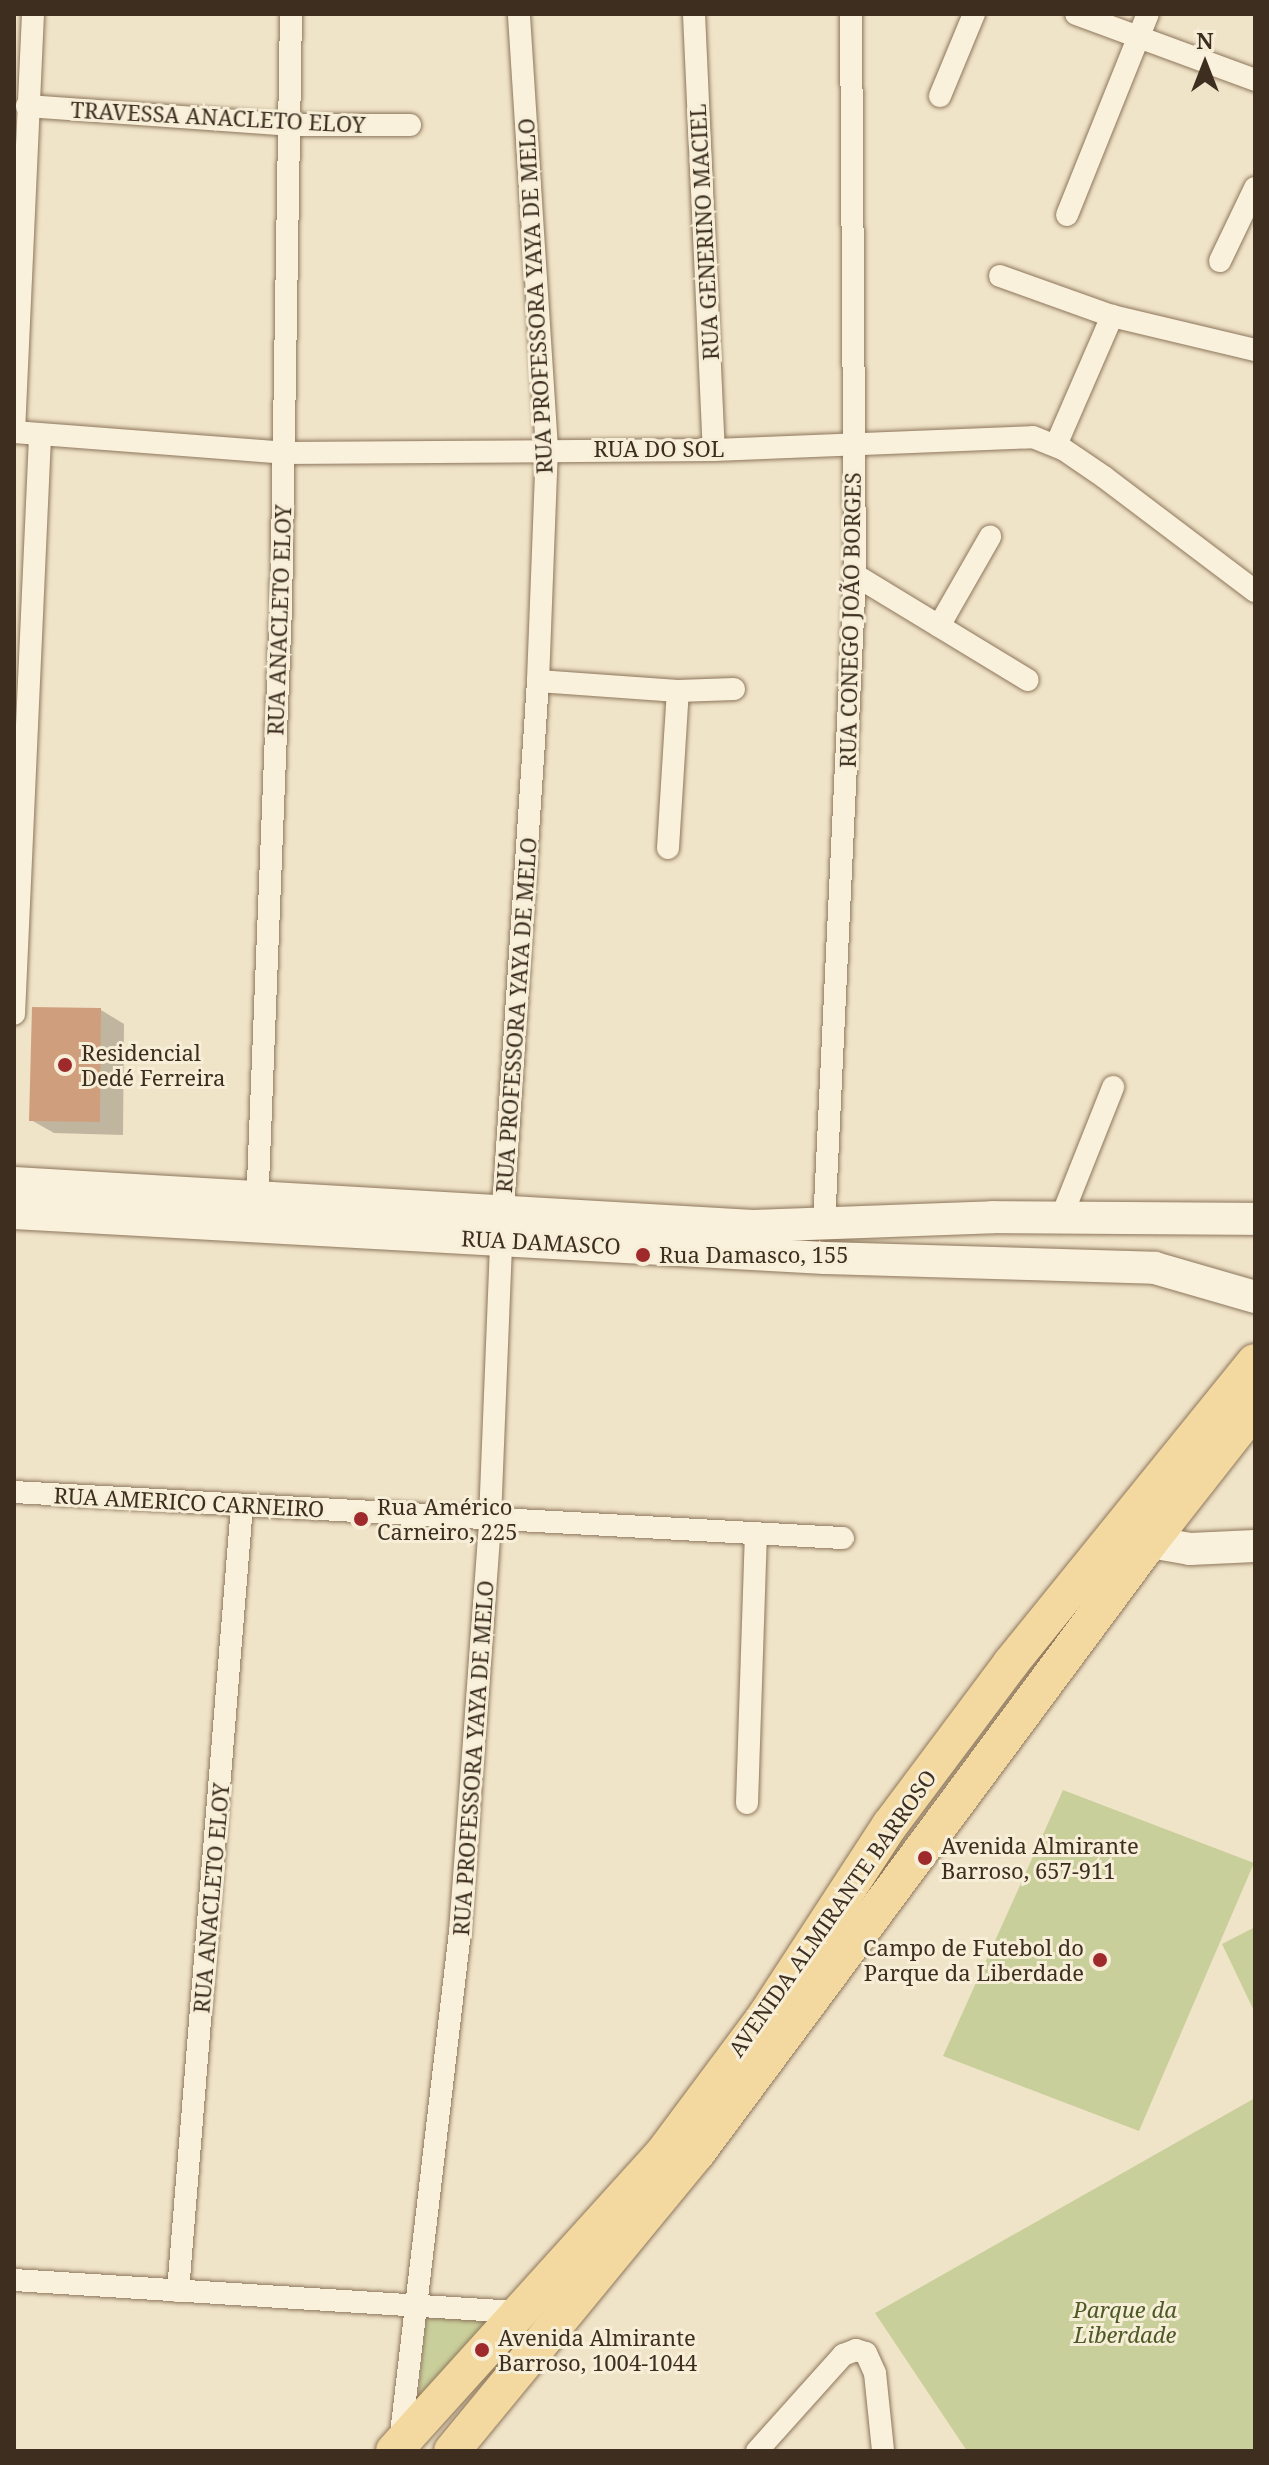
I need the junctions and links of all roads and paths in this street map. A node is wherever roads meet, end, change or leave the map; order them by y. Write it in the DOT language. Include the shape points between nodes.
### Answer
graph roads {
  1 [pos="33,14"];
  2 [pos="291,14"];
  3 [pos="519,14"];
  4 [pos="694,14"];
  5 [pos="851,14"];
  6 [pos="974,14"];
  7 [pos="1076,14"];
  8 [pos="1148,14"];
  9 [pos="1138,35"];
  10 [pos="1255,80"];
  11 [pos="940,96"];
  12 [pos="27,106"];
  13 [pos="289,125"];
  14 [pos="410,125"];
  15 [pos="1255,188"];
  16 [pos="1067,215"];
  17 [pos="1220,261"];
  18 [pos="1000,276"];
  19 [pos="1112,316"];
  20 [pos="1255,350"];
  21 [pos="14,432"];
  22 [pos="40,436"];
  23 [pos="853,441"];
  24 [pos="1056,445"];
  25 [pos="547,449"];
  26 [pos="714,450"];
  27 [pos="284,453"];
  28 [pos="990,537"];
  29 [pos="855,575"];
  30 [pos="1255,591"];
  31 [pos="939,626"];
  32 [pos="1028,680"];
  33 [pos="538,681"];
  34 [pos="734,689"];
  35 [pos="678,691"];
  36 [pos="668,848"];
  37 [pos="14,1014"];
  38 [pos="1113,1087"];
  39 [pos="14,1183"];
  40 [pos="256,1211"];
  41 [pos="14,1213"];
  42 [pos="1061,1218"];
  43 [pos="1255,1219"];
  44 [pos="502,1225"];
  45 [pos="824,1226"];
  46 [pos="1255,1297"];
  47 [pos="1255,1362"];
  48 [pos="1255,1408"];
  49 [pos="14,1492"];
  50 [pos="1143,1500"];
  51 [pos="242,1505"];
  52 [pos="490,1519"];
  53 [pos="756,1533"];
  54 [pos="843,1538"];
  55 [pos="1150,1542"];
  56 [pos="1255,1546"];
  57 [pos="747,1803"];
  58 [pos="14,2280"];
  59 [pos="178,2291"];
  60 [pos="416,2305"];
  61 [pos="515,2312"];
  62 [pos="396,2448"];
  63 [pos="452,2451"];
  64 [pos="757,2451"];
  65 [pos="883,2451"];
  1 -- 12 [label="street"];
  2 -- 13 [label="street, RUA ANACLETO ELOY"];
  3 -- 25 [label="street, RUA PROFESSORA YAYA DE MELO"];
  4 -- 26 [label="street, RUA GENERINO MACIEL"];
  5 -- 23 [label="street, RUA CONEGO JOÃO BORGES"];
  6 -- 11 [label="street"];
  7 -- 9 [label="street"];
  8 -- 9 [label="street"];
  9 -- 10 [label="street"];
  9 -- 16 [label="street"];
  12 -- 13 [label="street, TRAVESSA ANACLETO ELOY"];
  12 -- 21 [label="street"];
  13 -- 14 [label="street, TRAVESSA ANACLETO ELOY"];
  13 -- 27 [label="street, RUA ANACLETO ELOY"];
  15 -- 17 [label="street"];
  18 -- 19 [label="street"];
  19 -- 20 [label="street"];
  19 -- 24 [label="street"];
  21 -- 22 [label="street, RUA DO SOL"];
  22 -- 27 [label="street, RUA DO SOL"];
  22 -- 37 [label="street"];
  23 -- 24 [label="street, RUA DO SOL" via="1017,437"];
  23 -- 26 [label="street, RUA DO SOL"];
  23 -- 29 [label="street, RUA CONEGO JOÃO BORGES"];
  24 -- 30 [label="street, RUA DO SOL"];
  25 -- 26 [label="street, RUA DO SOL"];
  25 -- 27 [label="street, RUA DO SOL"];
  25 -- 33 [label="street, RUA PROFESSORA YAYA DE MELO"];
  27 -- 40 [label="street, RUA ANACLETO ELOY"];
  28 -- 31 [label="street"];
  29 -- 31 [label="street"];
  29 -- 45 [label="street, RUA CONEGO JOÃO BORGES"];
  31 -- 32 [label="street"];
  33 -- 35 [label="street"];
  33 -- 44 [label="street, RUA PROFESSORA YAYA DE MELO"];
  34 -- 35 [label="street"];
  35 -- 36 [label="street"];
  38 -- 42 [label="street"];
  39 -- 40 [label="street, RUA DAMASCO"];
  40 -- 41 [label="street, RUA DAMASCO"];
  40 -- 44 [label="street, RUA DAMASCO"];
  42 -- 43 [label="street, RUA DAMASCO"];
  42 -- 45 [label="street, RUA DAMASCO"];
  44 -- 45 [label="street, RUA DAMASCO"];
  44 -- 46 [label="street, RUA DAMASCO" via="825,1258 1155,1268"];
  44 -- 52 [label="street, RUA PROFESSORA YAYA DE MELO"];
  47 -- 50 [label="main road, AVENIDA ALMIRANTE BARROSO"];
  48 -- 55 [label="main road, AVENIDA ALMIRANTE BARROSO"];
  49 -- 51 [label="street, RUA AMERICO CARNEIRO"];
  50 -- 55 [label="street"];
  50 -- 61 [label="main road, AVENIDA ALMIRANTE BARROSO" via="1011,1663 890,1825 766,2015 661,2156"];
  51 -- 52 [label="street, RUA AMERICO CARNEIRO"];
  51 -- 59 [label="street, RUA ANACLETO ELOY"];
  52 -- 53 [label="street, RUA AMERICO CARNEIRO"];
  52 -- 60 [label="street, RUA PROFESSORA YAYA DE MELO" via="460,1932"];
  53 -- 54 [label="street, RUA AMERICO CARNEIRO"];
  53 -- 57 [label="street"];
  55 -- 56 [label="street" via="1190,1549"];
  55 -- 63 [label="main road, AVENIDA ALMIRANTE BARROSO" via="697,2153"];
  58 -- 59 [label="street"];
  59 -- 60 [label="street"];
  60 -- 61 [label="street"];
  60 -- 62 [label="street, RUA PROFESSORA YAYA DE MELO"];
  61 -- 62 [label="main road, AVENIDA ALMIRANTE BARROSO"];
  64 -- 65 [label="street" via="843,2355 856,2350 866,2353 875,2373"];
}
